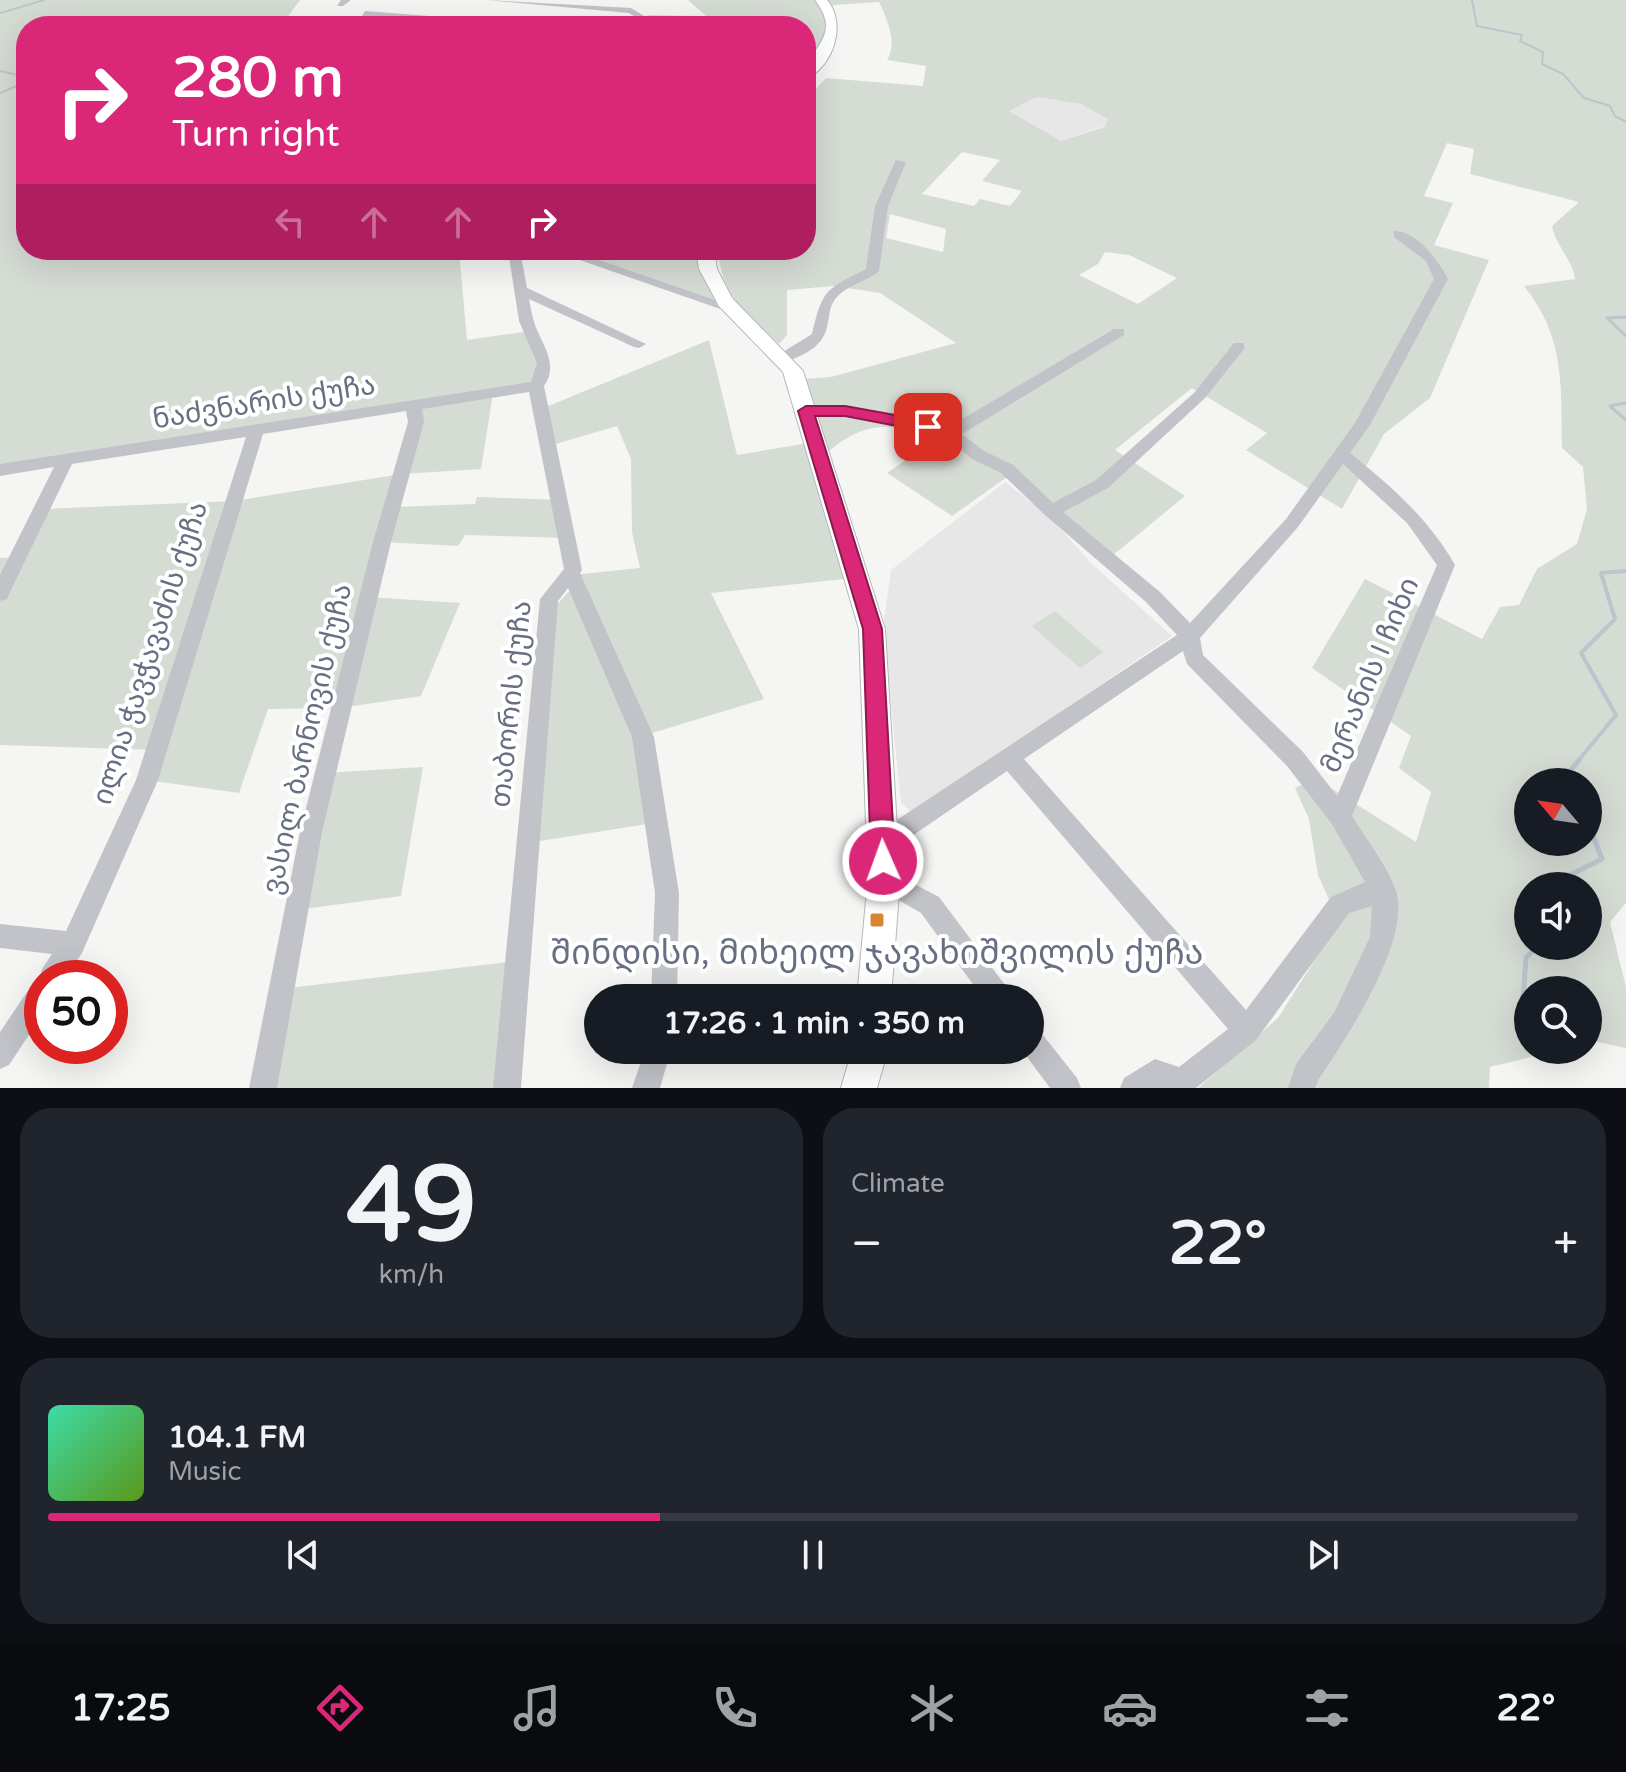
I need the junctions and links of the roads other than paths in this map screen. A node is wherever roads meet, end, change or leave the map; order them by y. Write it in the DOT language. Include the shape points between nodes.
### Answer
graph roads {
  1 [pos="490,0"];
  2 [pos="821,0"];
  3 [pos="507,1"];
  4 [pos="365,14"];
  5 [pos="391,16"];
  6 [pos="641,16"];
  7 [pos="816,61"];
  8 [pos="900,162"];
  9 [pos="1398,234"];
  10 [pos="516,260"];
  11 [pos="587,260"];
  12 [pos="707,260"];
  13 [pos="520,290"];
  14 [pos="731,308"];
  15 [pos="1119,332"];
  16 [pos="639,344"];
  17 [pos="1239,346"];
  18 [pos="783,358"];
  19 [pos="536,386"];
  20 [pos="413,405"];
  21 [pos="806,411"];
  22 [pos="256,430"];
  23 [pos="951,433"];
  24 [pos="1337,458"];
  25 [pos="66,460"];
  26 [pos="0,470"];
  27 [pos="1051,511"];
  28 [pos="572,575"];
  29 [pos="0,594"];
  30 [pos="1190,636"];
  31 [pos="1008,757"];
  32 [pos="1340,817"];
  33 [pos="882,843"];
  34 [pos="884,879"];
  35 [pos="1385,894"];
  36 [pos="0,936"];
  37 [pos="73,944"];
  38 [pos="63,960"];
  39 [pos="664,984"];
  40 [pos="875,984"];
  41 [pos="989,984"];
  42 [pos="24,1019"];
  43 [pos="1247,1031"];
  44 [pos="0,1056"];
  45 [pos="1044,1058"];
  46 [pos="654,1064"];
  47 [pos="866,1064"];
  48 [pos="263,1088"];
  49 [pos="507,1088"];
  50 [pos="646,1088"];
  51 [pos="859,1088"];
  52 [pos="1067,1088"];
  53 [pos="1134,1088"];
  54 [pos="1302,1088"];
  1 -- 3 [label="street"];
  2 -- 7 [label="main road" via="830,9 834,27"];
  3 -- 6 [label="street"];
  4 -- 5 [label="street"];
  8 -- 18 [label="street" via="883,199 872,271 837,289 827,300 819,336"];
  9 -- 24 [label="street" via="1432,259 1441,279 1362,425"];
  10 -- 13 [label="street"];
  11 -- 14 [label="street"];
  12 -- 14 [label="main road" via="710,280"];
  13 -- 16 [label="street"];
  13 -- 19 [label="street" via="544,363"];
  14 -- 18 [label="main road"];
  15 -- 23 [label="street"];
  17 -- 27 [label="street" via="1200,395 1102,484"];
  18 -- 21 [label="main road"];
  19 -- 20 [label="street, ნაძვნარის ქუჩა"];
  19 -- 28 [label="street"];
  20 -- 22 [label="street, ნაძვნარის ქუჩა"];
  20 -- 48 [label="street, ვასილ ბარნოვის ქუჩა" via="416,422 311,832"];
  21 -- 23 [label="street" via="845,411"];
  21 -- 33 [label="main road" via="872,629"];
  22 -- 25 [label="street, ნაძვნარის ქუჩა"];
  22 -- 37 [label="street, ილია ჭავჭავაძის ქუჩა" via="147,780"];
  23 -- 27 [label="street" via="1007,469"];
  24 -- 30 [label="street" via="1292,523"];
  24 -- 32 [label="street, მერანის I ჩიხი" via="1388,494 1446,565"];
  25 -- 26 [label="street, ნაძვნარის ქუჩა"];
  25 -- 29 [label="street"];
  27 -- 30 [label="street" via="1153,597"];
  28 -- 39 [label="street" via="643,737 667,893"];
  28 -- 49 [label="street, თაბორის ქუჩა" via="549,599"];
  30 -- 31 [label="street"];
  30 -- 32 [label="street" via="1194,658 1295,759"];
  31 -- 33 [label="street"];
  31 -- 43 [label="street"];
  32 -- 35 [label="street"];
  33 -- 34 [label="main road"];
  34 -- 40 [label="main road"];
  34 -- 41 [label="street" via="930,905"];
  35 -- 43 [label="street" via="1364,894 1340,905"];
  35 -- 54 [label="street" via="1382,938 1343,1022"];
  36 -- 37 [label="street"];
  37 -- 38 [label="street, ილია ჭავჭავაძის ქუჩა"];
  42 -- 44 [label="street"];
  43 -- 53 [label="street" via="1182,1082 1155,1073"];
  45 -- 52 [label="street"];
  46 -- 50 [label="street"];
  47 -- 51 [label="main road"];
}
